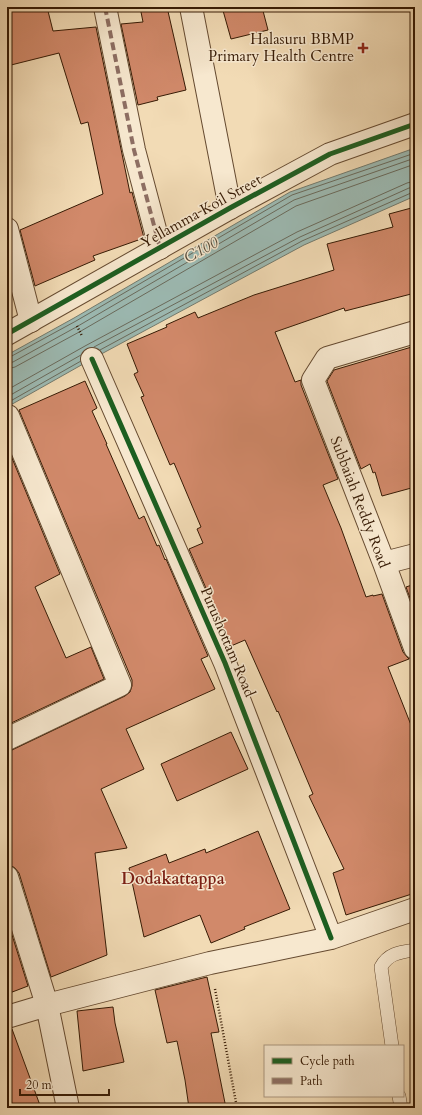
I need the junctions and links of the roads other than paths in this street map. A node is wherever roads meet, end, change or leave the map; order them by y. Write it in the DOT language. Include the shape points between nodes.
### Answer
graph roads {
  1 [pos="105,7"];
  2 [pos="191,7"];
  3 [pos="415,124"];
  4 [pos="230,208"];
  5 [pos="7,229"];
  6 [pos="160,248"];
  7 [pos="31,321"];
  8 [pos="415,332"];
  9 [pos="7,334"];
  10 [pos="92,359"];
  11 [pos="8,416"];
  12 [pos="415,555"];
  13 [pos="384,563"];
  14 [pos="415,648"];
  15 [pos="7,739"];
  16 [pos="7,879"];
  17 [pos="415,909"];
  18 [pos="331,938"];
  19 [pos="415,950"];
  20 [pos="47,1005"];
  21 [pos="7,1017"];
  22 [pos="392,1045"];
  23 [pos="399,1097"];
  24 [pos="68,1108"];
  25 [pos="401,1108"];
  1 -- 6 [label="street" via="134,150"];
  2 -- 4 [label="street"];
  3 -- 4 [label="street, Yellamma Koil Street" via="330,154"];
  4 -- 6 [label="street, Yellamma Koil Street"];
  5 -- 7 [label="street"];
  6 -- 7 [label="street, Yellamma Koil Street"];
  7 -- 9 [label="street, Yellamma Koil Street"];
  8 -- 13 [label="street, Subbaiah Reddy Road" via="327,358 313,380"];
  10 -- 18 [label="street, Purushottam Road" via="225,663"];
  11 -- 15 [label="street" via="120,685"];
  12 -- 13 [label="street"];
  13 -- 14 [label="street, Subbaiah Reddy Road"];
  16 -- 20 [label="street"];
  17 -- 18 [label="street"];
  18 -- 20 [label="street" via="210,963"];
  19 -- 22 [label="lane" via="387,957 381,967"];
  20 -- 21 [label="street"];
  20 -- 24 [label="street"];
  23 -- 25 [label="lane"];
}
